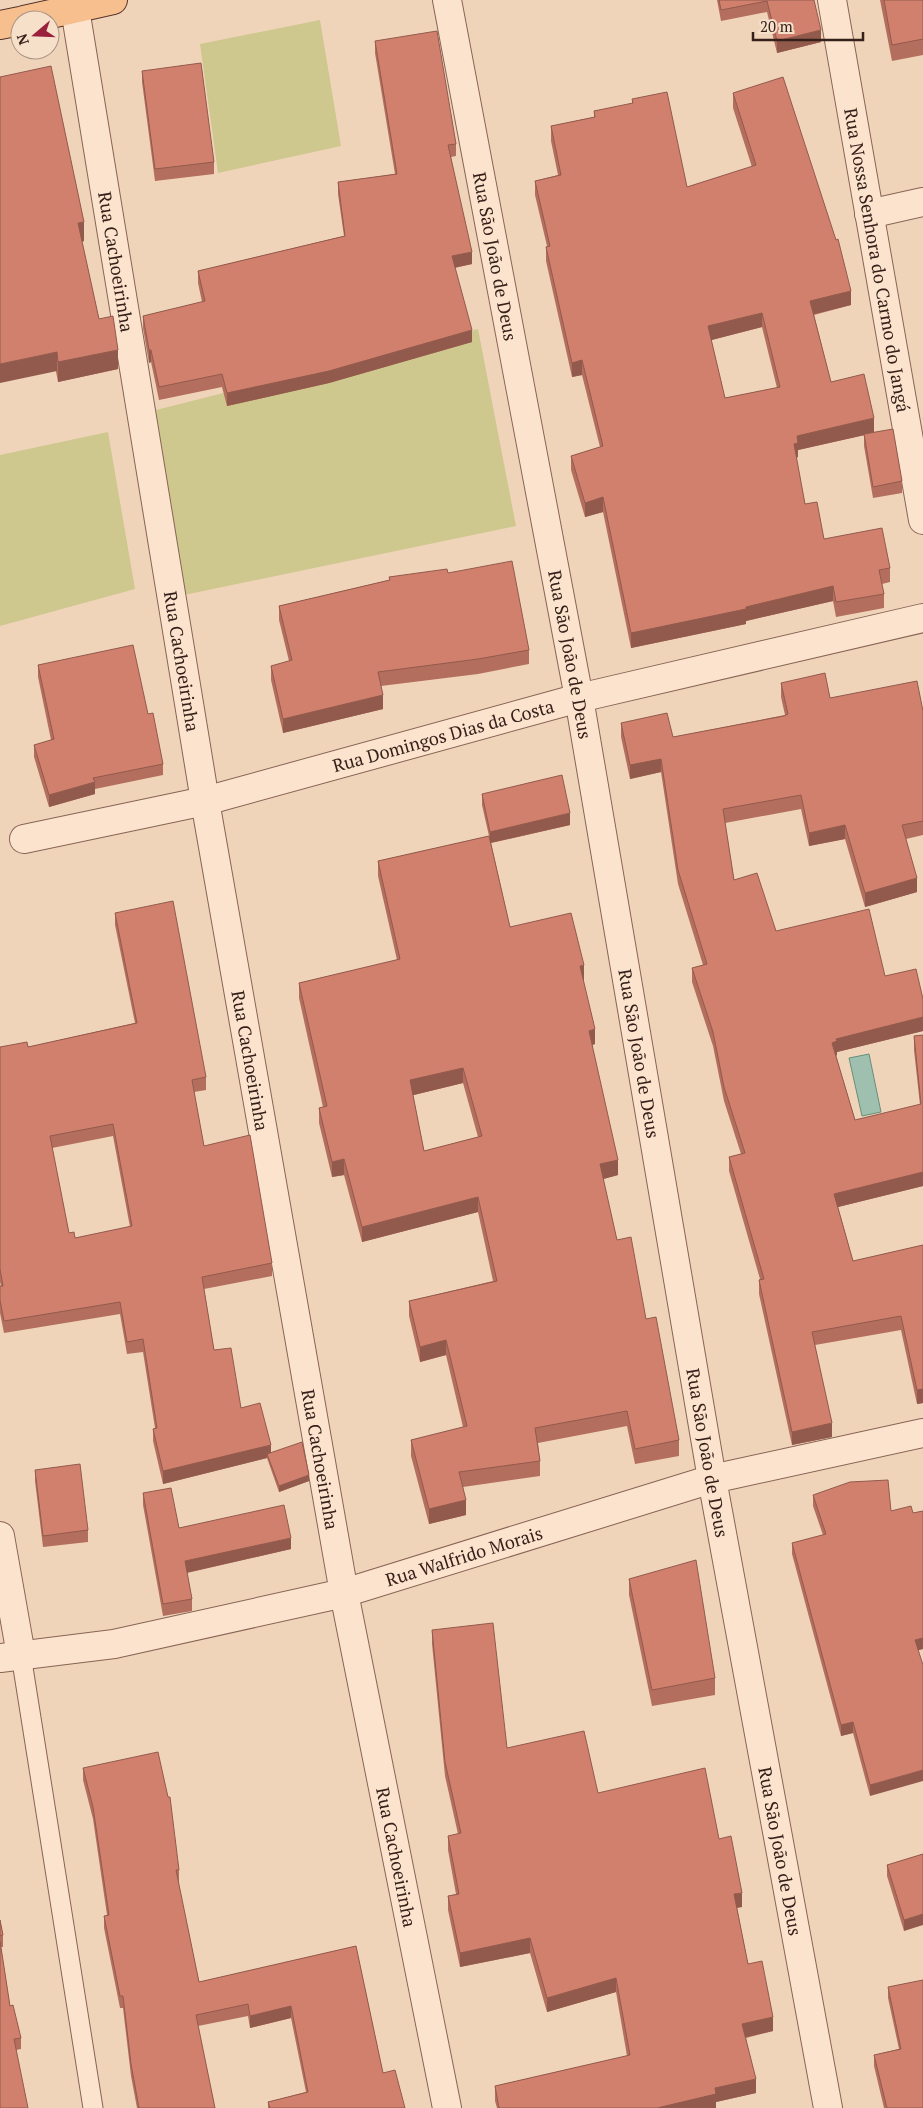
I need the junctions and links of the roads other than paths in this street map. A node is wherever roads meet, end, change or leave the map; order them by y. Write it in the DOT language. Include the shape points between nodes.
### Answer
graph roads {
  1 [pos="113,0"];
  2 [pos="447,0"];
  3 [pos="832,0"];
  4 [pos="74,9"];
  5 [pos="60,12"];
  6 [pos="923,202"];
  7 [pos="869,214"];
  8 [pos="923,520"];
  9 [pos="923,618"];
  10 [pos="579,698"];
  11 [pos="205,801"];
  12 [pos="24,839"];
  13 [pos="923,1433"];
  14 [pos="712,1479"];
  15 [pos="0,1536"];
  16 [pos="344,1593"];
  17 [pos="10,1656"];
  18 [pos="93,2108"];
  19 [pos="447,2108"];
  20 [pos="828,2108"];
  1 -- 4 [label="main road"];
  2 -- 10 [label="street, Rua São João de Deus"];
  3 -- 7 [label="street, Rua Nossa Senhora do Carmo do Jangá"];
  4 -- 5 [label="main road"];
  4 -- 11 [label="street, Rua Cachoeirinha"];
  6 -- 7 [label="street"];
  7 -- 8 [label="street, Rua Nossa Senhora do Carmo do Jangá"];
  9 -- 10 [label="street, Rua Domingos Dias da Costa"];
  10 -- 11 [label="street, Rua Domingos Dias da Costa"];
  10 -- 14 [label="street, Rua São João de Deus"];
  11 -- 12 [label="street, Rua Domingos Dias da Costa"];
  11 -- 16 [label="street, Rua Cachoeirinha"];
  13 -- 14 [label="street, Rua Walfrido Morais"];
  14 -- 16 [label="street, Rua Walfrido Morais"];
  14 -- 20 [label="street, Rua São João de Deus"];
  15 -- 17 [label="street"];
  16 -- 17 [label="street, Rua Walfrido Morais" via="114,1644"];
  16 -- 19 [label="street, Rua Cachoeirinha"];
  17 -- 18 [label="lane"];
}
